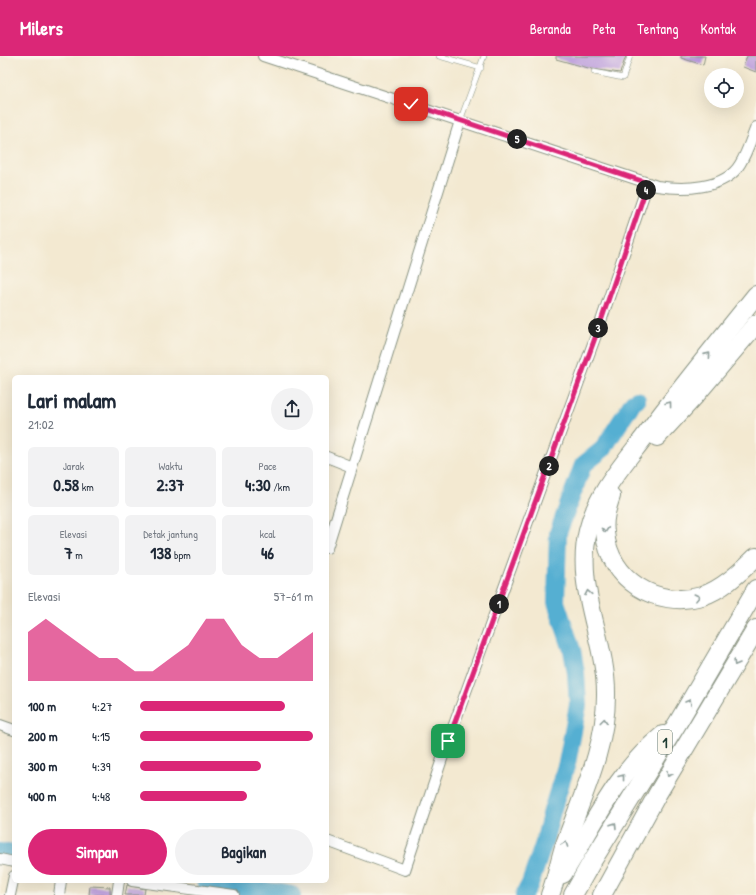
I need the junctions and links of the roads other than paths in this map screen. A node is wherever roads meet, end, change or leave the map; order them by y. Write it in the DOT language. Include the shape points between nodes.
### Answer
graph roads {
  1 [pos="263,56"];
  2 [pos="439,56"];
  3 [pos="484,56"];
  4 [pos="630,56"];
  5 [pos="481,68"];
  6 [pos="594,72"];
  7 [pos="460,120"];
  8 [pos="756,127"];
  9 [pos="648,183"];
  10 [pos="756,295"];
  11 [pos="756,324"];
  12 [pos="329,458"];
  13 [pos="352,467"];
  14 [pos="329,542"];
  15 [pos="756,557"];
  16 [pos="756,589"];
  17 [pos="756,629"];
  18 [pos="677,724"];
  19 [pos="0,725"];
  20 [pos="12,729"];
  21 [pos="329,842"];
  22 [pos="0,859"];
  23 [pos="12,862"];
  24 [pos="13,883"];
  25 [pos="62,883"];
  26 [pos="119,883"];
  27 [pos="140,883"];
  28 [pos="171,891"];
  29 [pos="550,894"];
  30 [pos="10,895"];
  31 [pos="59,895"];
  32 [pos="117,895"];
  33 [pos="230,895"];
  34 [pos="573,895"];
  35 [pos="602,895"];
  1 -- 7 [label="street"];
  2 -- 5 [label="lane"];
  3 -- 5 [label="lane"];
  4 -- 6 [label="lane" via="623,78"];
  5 -- 7 [label="lane"];
  7 -- 9 [label="street"];
  7 -- 13 [label="street"];
  8 -- 9 [label="street" via="740,165 729,176 694,189"];
  9 -- 21 [label="street" via="599,327 448,741 405,870"];
  29 -- 10 [label="highway, one-way" via="590,777 605,722 604,671 584,573 584,554 595,509 606,488"];
  11 -- 15 [label="highway, one-way" via="624,474 611,496 605,516 604,532 608,551 625,576 646,592 659,598 689,599 703,595 734,578"];
  12 -- 13 [label="street"];
  13 -- 14 [label="street"];
  18 -- 16 [label="highway, 1, one-way"];
  17 -- 35 [label="highway, 1, one-way" via="654,799"];
  29 -- 18 [label="highway, one-way" via="622,776 651,745"];
  34 -- 18 [label="highway, 1, one-way"];
  19 -- 20 [label="street"];
  22 -- 23 [label="street"];
  24 -- 30 [label="street"];
  25 -- 31 [label="street"];
  26 -- 32 [label="street"];
  27 -- 28 [label="street"];
  28 -- 33 [label="street"];
}
